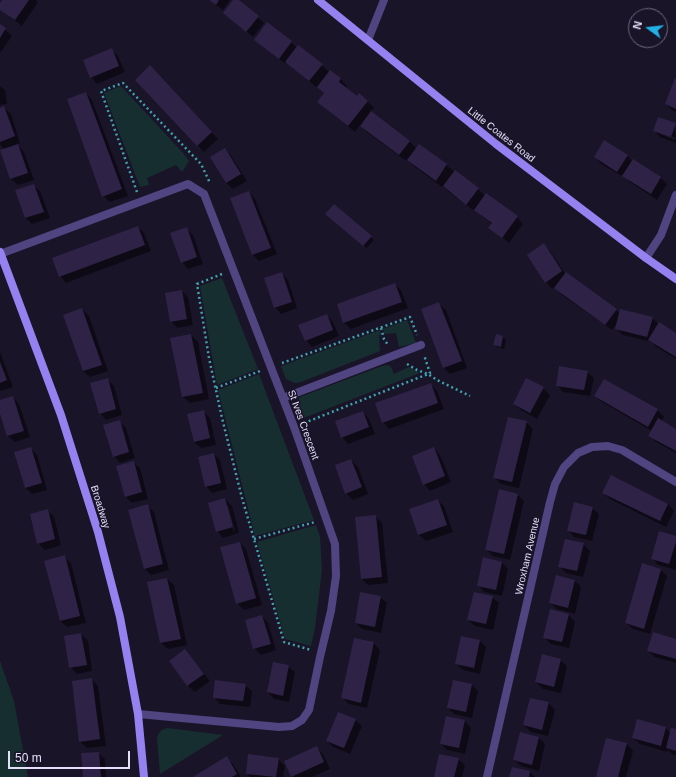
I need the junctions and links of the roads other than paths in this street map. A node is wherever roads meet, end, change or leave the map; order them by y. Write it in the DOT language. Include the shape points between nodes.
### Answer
graph roads {
  1 [pos="318,0"];
  2 [pos="384,0"];
  3 [pos="368,40"];
  4 [pos="676,195"];
  5 [pos="0,253"];
  6 [pos="646,258"];
  7 [pos="676,279"];
  8 [pos="421,346"];
  9 [pos="283,398"];
  10 [pos="676,482"];
  11 [pos="138,714"];
  12 [pos="144,777"];
  13 [pos="487,777"];
  1 -- 3 [label="street, Little Coates Road"];
  2 -- 3 [label="street"];
  3 -- 6 [label="street, Little Coates Road" via="496,144"];
  4 -- 6 [label="street" via="661,234"];
  5 -- 9 [label="street, St Ives Crescent" via="188,184 204,194"];
  5 -- 11 [label="street, Broadway" via="61,415 98,532 120,617"];
  6 -- 7 [label="street, Little Coates Road"];
  8 -- 9 [label="street"];
  9 -- 11 [label="street, St Ives Crescent" via="335,544 336,576 331,611 309,710 302,720 292,726 279,727"];
  10 -- 13 [label="street, Wroxham Avenue" via="622,450 608,446 592,447 578,453 564,467 555,484 550,502"];
  11 -- 12 [label="street, Broadway"];
}
